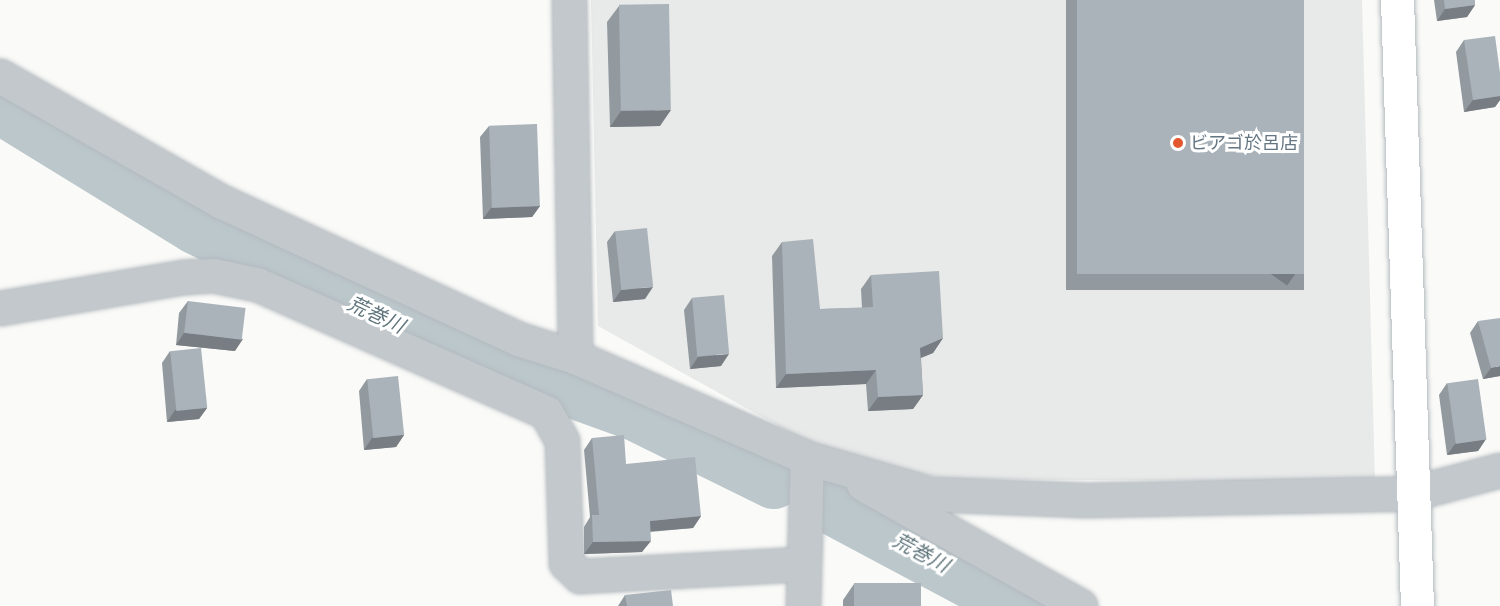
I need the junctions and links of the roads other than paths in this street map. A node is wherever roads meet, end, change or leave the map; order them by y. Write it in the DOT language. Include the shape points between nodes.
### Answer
graph roads {
  1 [pos="569,0"];
  2 [pos="1397,0"];
  3 [pos="0,76"];
  4 [pos="0,308"];
  5 [pos="574,357"];
  6 [pos="807,458"];
  7 [pos="842,469"];
  8 [pos="1500,470"];
  9 [pos="1413,493"];
  10 [pos="802,564"];
  11 [pos="803,606"];
  12 [pos="1080,606"];
  13 [pos="1417,606"];
  1 -- 5 [label="street"];
  2 -- 9 [label="street"];
  3 -- 5 [label="street" via="222,202 518,339"];
  4 -- 10 [label="street" via="184,277 213,275 257,284 546,412 562,441 566,563 580,576"];
  5 -- 6 [label="street"];
  6 -- 7 [label="street"];
  6 -- 10 [label="street"];
  7 -- 9 [label="street" via="932,494 984,498"];
  7 -- 12 [label="street" via="894,506"];
  8 -- 9 [label="street"];
  9 -- 13 [label="street"];
  10 -- 11 [label="street"];
}
